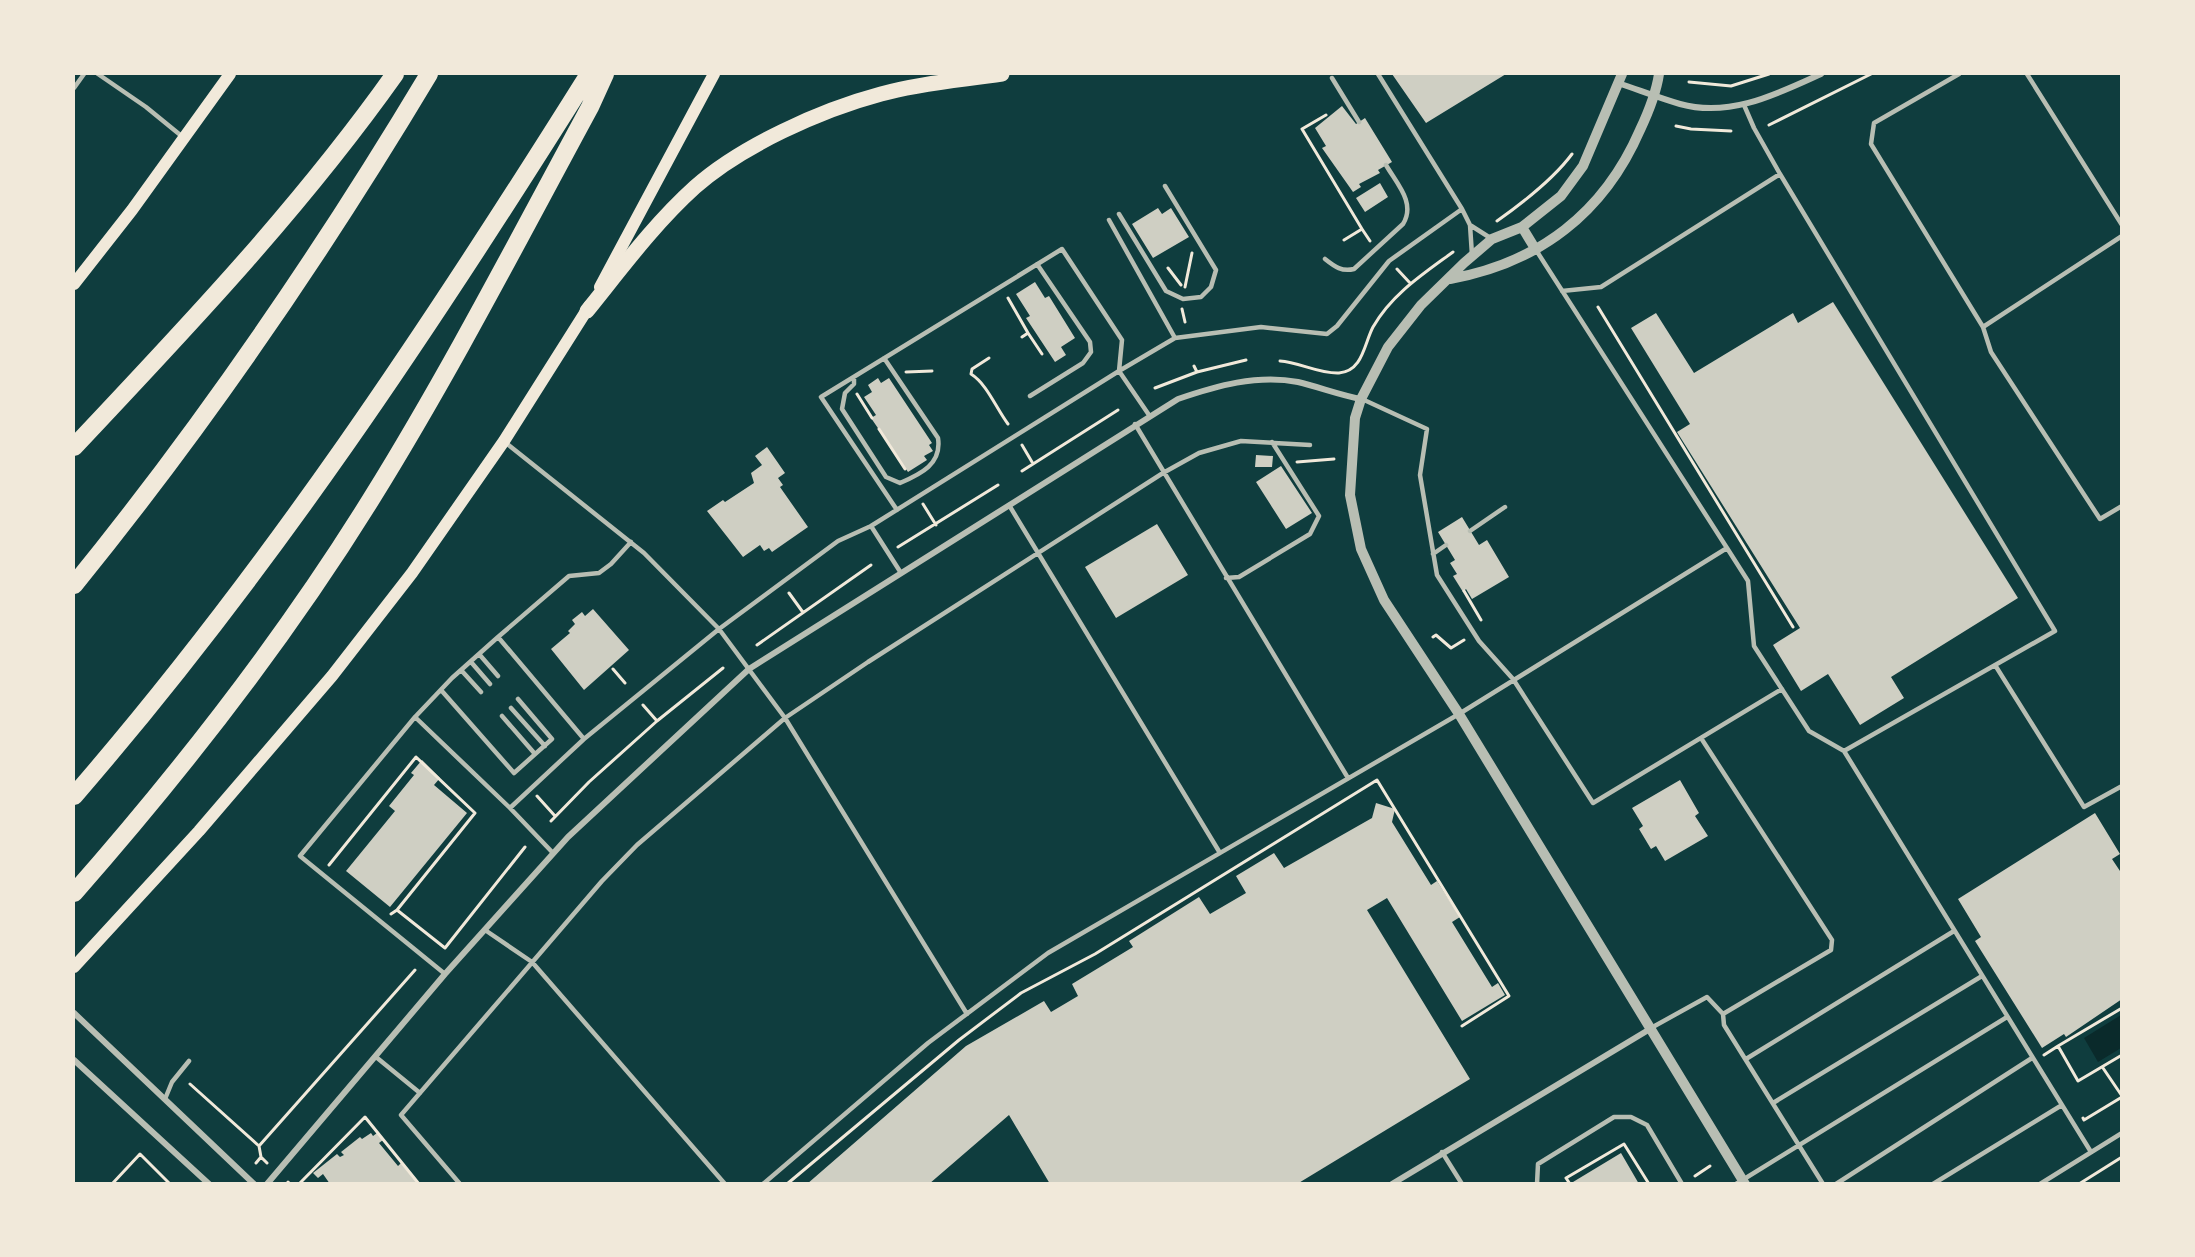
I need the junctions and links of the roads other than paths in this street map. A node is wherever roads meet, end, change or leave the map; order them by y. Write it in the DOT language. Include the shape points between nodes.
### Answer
graph roads {
  1 [pos="84,74"];
  2 [pos="98,74"];
  3 [pos="230,74"];
  4 [pos="395,74"];
  5 [pos="429,74"];
  6 [pos="589,74"];
  7 [pos="604,74"];
  8 [pos="714,74"];
  9 [pos="1002,74"];
  10 [pos="1378,74"];
  11 [pos="1659,74"];
  12 [pos="1821,74"];
  13 [pos="1959,74"];
  14 [pos="2027,74"];
  15 [pos="1332,78"];
  16 [pos="1620,78"];
  17 [pos="74,88"];
  18 [pos="1655,95"];
  19 [pos="1744,105"];
  20 [pos="1359,122"];
  21 [pos="184,138"];
  22 [pos="1386,165"];
  23 [pos="1780,174"];
  24 [pos="1165,186"];
  25 [pos="1462,209"];
  26 [pos="1119,214"];
  27 [pos="1109,220"];
  28 [pos="1470,225"];
  29 [pos="2121,225"];
  30 [pos="1522,227"];
  31 [pos="2121,236"];
  32 [pos="1492,239"];
  33 [pos="1536,250"];
  34 [pos="1472,255"];
  35 [pos="1326,259"];
  36 [pos="1037,264"];
  37 [pos="1450,279"];
  38 [pos="74,284"];
  39 [pos="1562,291"];
  40 [pos="587,311"];
  41 [pos="1983,327"];
  42 [pos="1175,338"];
  43 [pos="884,358"];
  44 [pos="1119,371"];
  45 [pos="854,377"];
  46 [pos="1030,396"];
  47 [pos="1361,399"];
  48 [pos="1149,416"];
  49 [pos="1135,424"];
  50 [pos="504,441"];
  51 [pos="1272,442"];
  52 [pos="1310,445"];
  53 [pos="74,447"];
  54 [pos="1162,473"];
  55 [pos="1009,505"];
  56 [pos="1505,507"];
  57 [pos="2121,507"];
  58 [pos="897,510"];
  59 [pos="871,526"];
  60 [pos="1470,531"];
  61 [pos="631,542"];
  62 [pos="1446,545"];
  63 [pos="1727,548"];
  64 [pos="1037,554"];
  65 [pos="1433,554"];
  66 [pos="901,573"];
  67 [pos="1226,578"];
  68 [pos="74,585"];
  69 [pos="719,629"];
  70 [pos="498,638"];
  71 [pos="479,654"];
  72 [pos="471,662"];
  73 [pos="1995,665"];
  74 [pos="749,669"];
  75 [pos="461,670"];
  76 [pos="498,676"];
  77 [pos="1513,679"];
  78 [pos="490,684"];
  79 [pos="1782,689"];
  80 [pos="441,690"];
  81 [pos="481,692"];
  82 [pos="518,699"];
  83 [pos="511,708"];
  84 [pos="1459,714"];
  85 [pos="502,716"];
  86 [pos="415,717"];
  87 [pos="785,718"];
  88 [pos="1701,738"];
  89 [pos="584,739"];
  90 [pos="545,746"];
  91 [pos="1844,751"];
  92 [pos="535,754"];
  93 [pos="1348,778"];
  94 [pos="2121,786"];
  95 [pos="74,796"];
  96 [pos="510,808"];
  97 [pos="553,853"];
  98 [pos="1220,853"];
  99 [pos="74,893"];
  100 [pos="485,930"];
  101 [pos="1954,931"];
  102 [pos="532,962"];
  103 [pos="74,967"];
  104 [pos="445,974"];
  105 [pos="1982,976"];
  106 [pos="74,1013"];
  107 [pos="967,1014"];
  108 [pos="1723,1014"];
  109 [pos="2007,1017"];
  110 [pos="1650,1029"];
  111 [pos="376,1057"];
  112 [pos="2032,1058"];
  113 [pos="1746,1059"];
  114 [pos="74,1060"];
  115 [pos="189,1061"];
  116 [pos="420,1093"];
  117 [pos="165,1099"];
  118 [pos="1773,1103"];
  119 [pos="2062,1105"];
  120 [pos="2121,1133"];
  121 [pos="1800,1146"];
  122 [pos="1442,1152"];
  123 [pos="2091,1152"];
  124 [pos="1741,1182"];
  125 [pos="209,1184"];
  126 [pos="254,1184"];
  127 [pos="267,1184"];
  128 [pos="460,1184"];
  129 [pos="725,1184"];
  130 [pos="763,1184"];
  131 [pos="1392,1184"];
  132 [pos="1462,1184"];
  133 [pos="1537,1184"];
  134 [pos="1682,1184"];
  135 [pos="1824,1184"];
  136 [pos="1836,1184"];
  137 [pos="1933,1184"];
  138 [pos="2040,1184"];
  1 -- 17 [label="lane"];
  2 -- 21 [label="lane"];
  3 -- 21 [label="main road"];
  4 -- 53 [label="highway" via="253,254"];
  5 -- 68 [label="highway" via="259,337"];
  6 -- 95 [label="highway" via="382,396 196,648"];
  7 -- 99 [label="highway" via="590,107 431,399 371,498 247,681"];
  8 -- 40 [label="main road"];
  9 -- 40 [label="main road" via="882,93 814,116 755,146 695,187 638,247"];
  10 -- 25 [label="lane"];
  11 -- 18 [label="street"];
  12 -- 19 [label="street" via="1767,99"];
  13 -- 41 [label="lane" via="1874,123 1870,144"];
  14 -- 29 [label="lane"];
  15 -- 20 [label="lane"];
  16 -- 18 [label="street"];
  16 -- 30 [label="street" via="1583,166 1561,196"];
  18 -- 19 [label="street" via="1682,105"];
  18 -- 33 [label="street" via="1633,148 1614,180 1590,208"];
  19 -- 23 [label="lane"];
  21 -- 38 [label="main road"];
  22 -- 35 [label="lane" via="1408,203 1409,215 1354,269 1335,268"];
  23 -- 39 [label="lane" via="1601,287"];
  23 -- 73 [label="lane" via="2055,631"];
  24 -- 26 [label="lane" via="1216,270 1211,288 1201,297 1183,299 1166,291"];
  25 -- 28 [label="lane"];
  25 -- 42 [label="lane" via="1389,261 1327,334 1261,327"];
  27 -- 42 [label="lane"];
  28 -- 32 [label="lane"];
  28 -- 34 [label="lane"];
  30 -- 32 [label="street"];
  30 -- 33 [label="street"];
  31 -- 41 [label="lane"];
  32 -- 34 [label="street"];
  33 -- 37 [label="street" via="1479,274"];
  33 -- 39 [label="lane"];
  34 -- 37 [label="street"];
  36 -- 43 [label="lane"];
  36 -- 44 [label="lane" via="1062,249 1122,340"];
  36 -- 46 [label="lane" via="1090,342 1091,352 1083,363"];
  37 -- 47 [label="street" via="1421,305 1388,347"];
  39 -- 63 [label="lane"];
  40 -- 50 [label="main road"];
  41 -- 57 [label="lane" via="1991,352 2100,519"];
  42 -- 44 [label="lane"];
  43 -- 45 [label="lane"];
  43 -- 45 [label="lane" via="938,438 940,451 935,463 915,477 900,483 886,477 842,409"];
  44 -- 48 [label="lane"];
  44 -- 58 [label="lane"];
  45 -- 58 [label="lane" via="821,397"];
  47 -- 48 [label="street" via="1296,382 1260,379 1215,386 1178,399"];
  47 -- 65 [label="lane" via="1427,429 1420,475"];
  47 -- 84 [label="street" via="1355,418 1350,495 1361,549 1384,600"];
  48 -- 49 [label="street"];
  49 -- 54 [label="lane"];
  49 -- 55 [label="street"];
  50 -- 61 [label="lane"];
  50 -- 103 [label="main road" via="412,573 332,676 199,831"];
  51 -- 52 [label="lane"];
  51 -- 54 [label="lane" via="1241,441 1199,453"];
  51 -- 67 [label="lane" via="1319,516 1317,523 1310,534 1239,577"];
  54 -- 64 [label="lane"];
  54 -- 67 [label="lane"];
  55 -- 64 [label="lane"];
  55 -- 66 [label="street"];
  56 -- 60 [label="lane"];
  58 -- 59 [label="lane"];
  59 -- 66 [label="lane"];
  59 -- 69 [label="lane" via="838,541"];
  61 -- 69 [label="lane"];
  61 -- 70 [label="lane" via="599,573 568,576"];
  62 -- 65 [label="lane"];
  63 -- 77 [label="lane"];
  63 -- 79 [label="lane" via="1748,581 1754,646"];
  64 -- 87 [label="lane"];
  64 -- 98 [label="lane"];
  65 -- 77 [label="lane" via="1437,575 1472,631"];
  66 -- 74 [label="street"];
  67 -- 93 [label="lane"];
  69 -- 74 [label="lane"];
  69 -- 89 [label="lane"];
  70 -- 71 [label="lane"];
  70 -- 89 [label="lane"];
  71 -- 72 [label="lane"];
  71 -- 76 [label="lane"];
  72 -- 75 [label="lane"];
  72 -- 78 [label="lane"];
  73 -- 91 [label="lane"];
  73 -- 94 [label="lane" via="2084,807"];
  74 -- 87 [label="lane"];
  74 -- 97 [label="street"];
  75 -- 80 [label="lane"];
  75 -- 81 [label="lane"];
  77 -- 84 [label="lane"];
  77 -- 88 [label="lane" via="1593,803"];
  79 -- 88 [label="lane"];
  79 -- 91 [label="lane" via="1809,730"];
  80 -- 86 [label="lane"];
  80 -- 92 [label="lane" via="514,773"];
  82 -- 90 [label="lane" via="552,739"];
  83 -- 90 [label="lane"];
  84 -- 93 [label="lane"];
  84 -- 110 [label="street"];
  85 -- 92 [label="lane"];
  86 -- 96 [label="lane"];
  86 -- 104 [label="lane" via="300,856"];
  87 -- 102 [label="lane" via="637,845"];
  87 -- 107 [label="lane"];
  88 -- 108 [label="lane" via="1832,940 1831,950"];
  89 -- 96 [label="lane"];
  90 -- 92 [label="lane"];
  91 -- 101 [label="lane"];
  93 -- 98 [label="lane"];
  96 -- 97 [label="lane"];
  97 -- 100 [label="street"];
  98 -- 107 [label="lane" via="1048,953"];
  100 -- 102 [label="lane"];
  100 -- 104 [label="street"];
  101 -- 105 [label="lane"];
  101 -- 113 [label="lane"];
  102 -- 116 [label="lane"];
  102 -- 129 [label="lane"];
  104 -- 111 [label="street"];
  105 -- 109 [label="lane"];
  105 -- 118 [label="lane"];
  106 -- 117 [label="street"];
  107 -- 130 [label="lane"];
  108 -- 110 [label="lane" via="1707,997"];
  108 -- 113 [label="lane" via="1725,1025"];
  109 -- 112 [label="lane"];
  109 -- 121 [label="lane"];
  110 -- 122 [label="street"];
  110 -- 124 [label="street"];
  111 -- 116 [label="lane"];
  111 -- 127 [label="street"];
  112 -- 119 [label="lane"];
  112 -- 136 [label="lane"];
  113 -- 118 [label="lane"];
  114 -- 125 [label="street"];
  115 -- 117 [label="lane" via="172,1082"];
  116 -- 128 [label="lane" via="400,1115"];
  117 -- 126 [label="street"];
  118 -- 121 [label="lane"];
  119 -- 123 [label="lane"];
  119 -- 137 [label="lane"];
  120 -- 123 [label="lane"];
  121 -- 124 [label="lane"];
  121 -- 135 [label="lane"];
  122 -- 131 [label="street"];
  122 -- 132 [label="lane"];
  123 -- 138 [label="lane"];
  133 -- 134 [label="lane" via="1538,1164 1614,1117 1631,1117 1647,1125"];
}
